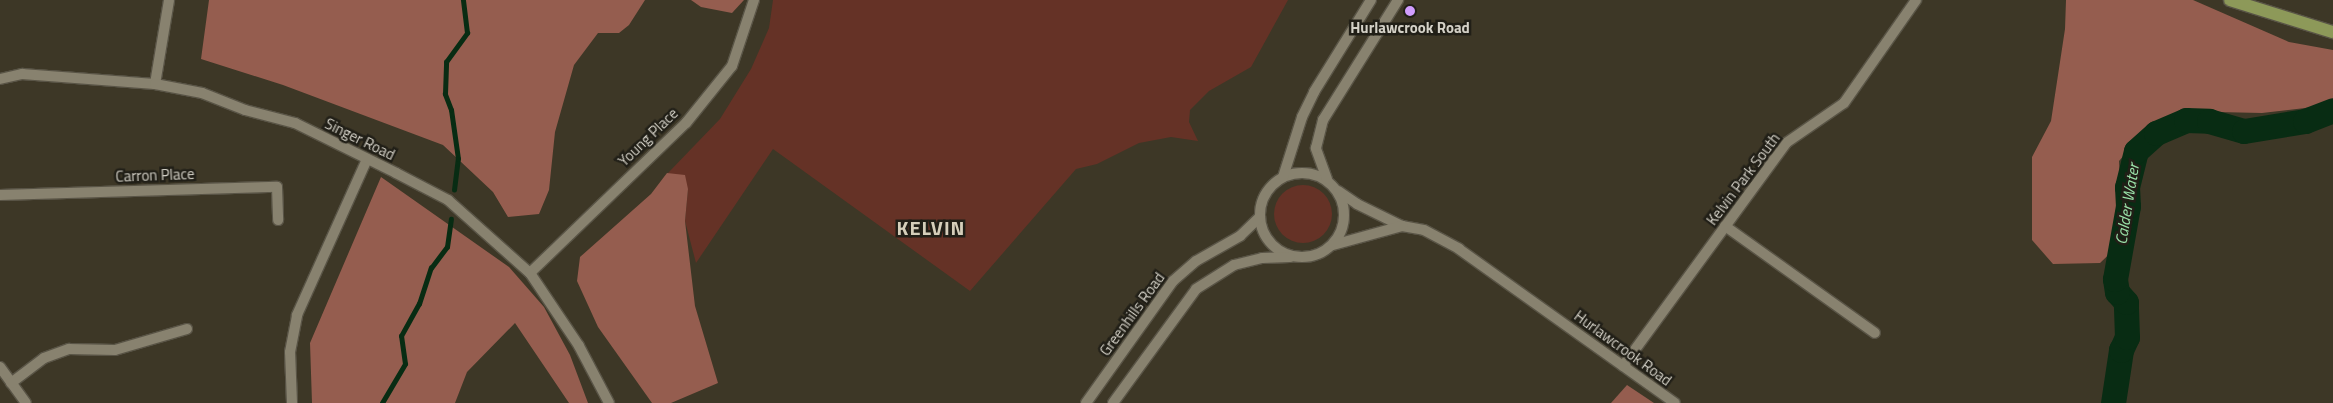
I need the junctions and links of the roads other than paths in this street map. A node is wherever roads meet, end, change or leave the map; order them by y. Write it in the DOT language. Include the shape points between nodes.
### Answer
graph roads {
  1 [pos="169,0"];
  2 [pos="754,0"];
  3 [pos="1371,0"];
  4 [pos="1398,0"];
  5 [pos="1916,0"];
  6 [pos="2230,0"];
  7 [pos="2333,32"];
  8 [pos="0,79"];
  9 [pos="155,84"];
  10 [pos="367,159"];
  11 [pos="1282,177"];
  12 [pos="1327,179"];
  13 [pos="1338,191"];
  14 [pos="0,195"];
  15 [pos="1260,217"];
  16 [pos="278,220"];
  17 [pos="1402,226"];
  18 [pos="1725,226"];
  19 [pos="1332,245"];
  20 [pos="1296,257"];
  21 [pos="530,273"];
  22 [pos="187,329"];
  23 [pos="1875,333"];
  24 [pos="1623,366"];
  25 [pos="0,367"];
  26 [pos="11,383"];
  27 [pos="26,403"];
  28 [pos="292,403"];
  29 [pos="609,403"];
  30 [pos="1086,403"];
  31 [pos="1113,403"];
  32 [pos="1675,403"];
  1 -- 9 [label="street"];
  2 -- 21 [label="street, Young Place" via="732,66 686,123"];
  3 -- 11 [label="street" via="1314,92"];
  4 -- 12 [label="street" via="1323,120 1316,148"];
  5 -- 18 [label="street, Kelvin Park South" via="1844,103 1786,143"];
  6 -- 7 [label="main road"];
  8 -- 9 [label="street, Singer Road" via="22,74"];
  9 -- 10 [label="street, Singer Road" via="202,92 245,110 295,123"];
  10 -- 21 [label="street, Singer Road" via="448,200"];
  10 -- 28 [label="street" via="297,315 290,352"];
  11 -- 12 [label="street" via="1305,172"];
  11 -- 15 [label="street" via="1267,191"];
  12 -- 13 [label="street"];
  13 -- 17 [label="street, Hurlawcrook Road"];
  13 -- 19 [label="street" via="1345,219"];
  14 -- 16 [label="street, Carron Place" via="277,186"];
  15 -- 20 [label="street" via="1265,234 1276,248"];
  15 -- 30 [label="street, Greenhills Road" via="1240,236 1196,261 1173,281"];
  17 -- 19 [label="street, Hurlawcrook Road"];
  17 -- 24 [label="street, Hurlawcrook Road" via="1424,230 1459,249"];
  18 -- 23 [label="street"];
  18 -- 24 [label="street, Kelvin Park South"];
  19 -- 20 [label="street" via="1312,256"];
  20 -- 31 [label="street" via="1262,258 1234,265 1196,289"];
  21 -- 29 [label="street, Singer Road" via="579,346"];
  22 -- 26 [label="street" via="115,350 69,350 44,358"];
  24 -- 32 [label="street, Hurlawcrook Road"];
  25 -- 26 [label="street"];
  26 -- 27 [label="street"];
}
